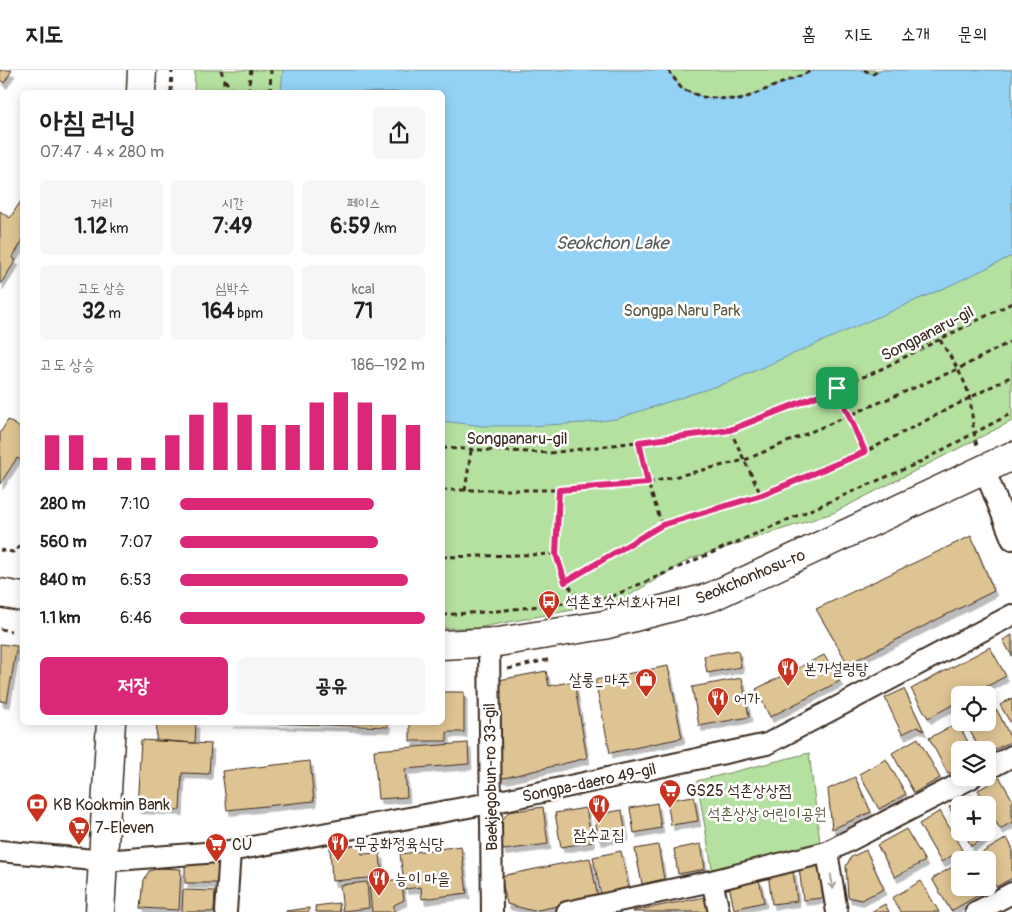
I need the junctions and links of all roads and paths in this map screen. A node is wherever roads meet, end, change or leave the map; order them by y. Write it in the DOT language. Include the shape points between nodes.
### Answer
graph roads {
  1 [pos="142,70"];
  2 [pos="172,70"];
  3 [pos="220,70"];
  4 [pos="251,70"];
  5 [pos="271,70"];
  6 [pos="668,70"];
  7 [pos="814,70"];
  8 [pos="864,70"];
  9 [pos="880,70"];
  10 [pos="224,79"];
  11 [pos="141,90"];
  12 [pos="171,90"];
  13 [pos="223,90"];
  14 [pos="232,90"];
  15 [pos="248,90"];
  16 [pos="270,90"];
  17 [pos="1012,303"];
  18 [pos="940,340"];
  19 [pos="1012,341"];
  20 [pos="958,369"];
  21 [pos="1012,376"];
  22 [pos="837,388"];
  23 [pos="970,398"];
  24 [pos="1012,413"];
  25 [pos="850,417"];
  26 [pos="730,430"];
  27 [pos="973,434"];
  28 [pos="639,442"];
  29 [pos="445,448"];
  30 [pos="471,451"];
  31 [pos="865,452"];
  32 [pos="1012,456"];
  33 [pos="745,460"];
  34 [pos="985,471"];
  35 [pos="648,483"];
  36 [pos="445,490"];
  37 [pos="559,490"];
  38 [pos="465,491"];
  39 [pos="762,495"];
  40 [pos="662,525"];
  41 [pos="1012,539"];
  42 [pos="20,547"];
  43 [pos="0,550"];
  44 [pos="556,554"];
  45 [pos="445,556"];
  46 [pos="565,582"];
  47 [pos="0,593"];
  48 [pos="20,598"];
  49 [pos="582,601"];
  50 [pos="445,615"];
  51 [pos="1012,615"];
  52 [pos="604,626"];
  53 [pos="0,629"];
  54 [pos="11,631"];
  55 [pos="489,643"];
  56 [pos="445,645"];
  57 [pos="111,725"];
  58 [pos="1012,756"];
  59 [pos="996,765"];
  60 [pos="955,786"];
  61 [pos="490,803"];
  62 [pos="0,851"];
  63 [pos="230,851"];
  64 [pos="827,852"];
  65 [pos="104,860"];
  66 [pos="712,881"];
  67 [pos="1012,893"];
  68 [pos="100,912"];
  69 [pos="226,912"];
  70 [pos="492,912"];
  71 [pos="567,912"];
  72 [pos="719,912"];
  73 [pos="837,912"];
  74 [pos="976,912"];
  1 -- 11 [label="street"];
  2 -- 12 [label="path"];
  3 -- 10 [label="path"];
  4 -- 15 [label="path"];
  5 -- 16 [label="path"];
  6 -- 7 [label="path" via="682,89 702,98 740,100"];
  8 -- 9 [label="path" via="874,74"];
  10 -- 13 [label="path"];
  10 -- 14 [label="path"];
  17 -- 18 [label="path, Songpanaru-gil"];
  18 -- 20 [label="path"];
  18 -- 22 [label="path, Songpanaru-gil" via="874,374"];
  19 -- 20 [label="path"];
  20 -- 23 [label="path"];
  20 -- 25 [label="path"];
  21 -- 23 [label="path"];
  22 -- 25 [label="path"];
  22 -- 26 [label="path, Songpanaru-gil"];
  23 -- 27 [label="path"];
  23 -- 31 [label="path"];
  24 -- 27 [label="path"];
  25 -- 31 [label="path"];
  25 -- 33 [label="path"];
  26 -- 28 [label="path, Songpanaru-gil"];
  26 -- 33 [label="path"];
  27 -- 34 [label="path"];
  27 -- 49 [label="path" via="916,464 608,598"];
  28 -- 30 [label="path, Songpanaru-gil" via="550,453"];
  28 -- 35 [label="path"];
  29 -- 30 [label="path, Songpanaru-gil"];
  30 -- 38 [label="path"];
  31 -- 39 [label="path"];
  32 -- 34 [label="street, Seokchonhosu-ro"];
  33 -- 35 [label="path"];
  33 -- 39 [label="path"];
  34 -- 41 [label="street"];
  34 -- 52 [label="street, Seokchonhosu-ro" via="711,596"];
  35 -- 37 [label="path"];
  35 -- 40 [label="path"];
  36 -- 38 [label="path"];
  37 -- 38 [label="path"];
  37 -- 44 [label="path"];
  39 -- 40 [label="path"];
  40 -- 46 [label="path"];
  42 -- 43 [label="path" via="13,552"];
  44 -- 45 [label="path"];
  44 -- 46 [label="path"];
  46 -- 49 [label="path"];
  47 -- 48 [label="street"];
  49 -- 50 [label="path"];
  49 -- 52 [label="path"];
  51 -- 61 [label="street, Songpa-daero 49-gil" via="767,744"];
  52 -- 55 [label="street, Seokchonhosu-ro"];
  53 -- 54 [label="path"];
  55 -- 56 [label="street, Seokchonhosu-ro"];
  55 -- 61 [label="street, Baekjegobun-ro 33-gil"];
  57 -- 65 [label="street"];
  58 -- 59 [label="street"];
  60 -- 64 [label="street"];
  61 -- 63 [label="street, Songpa-daero 49-gil"];
  61 -- 70 [label="street, Baekjegobun-ro 33-gil"];
  62 -- 65 [label="street, Songpa-daero 49-gil"];
  63 -- 65 [label="street, Songpa-daero 49-gil"];
  63 -- 69 [label="street"];
  64 -- 66 [label="street"];
  64 -- 73 [label="street, one-way"];
  65 -- 68 [label="street"];
  66 -- 71 [label="street"];
  66 -- 72 [label="street"];
  67 -- 74 [label="street"];
}
